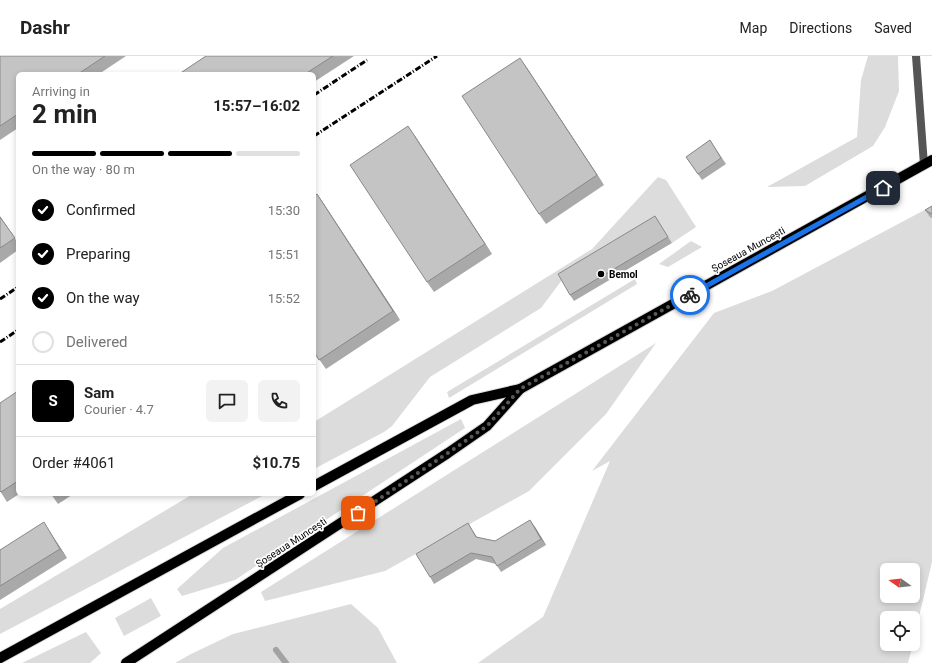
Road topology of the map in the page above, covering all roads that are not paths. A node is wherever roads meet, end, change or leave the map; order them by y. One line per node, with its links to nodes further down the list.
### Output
1 (916, 56): 2 (lane, Șoseaua Muncești)
2 (928, 163): 3 (main road, Șoseaua Muncești)
3 (520, 389): 4 (main road, Șoseaua Muncești); 7 (main road, Șoseaua Muncești)
4 (316, 485)
5 (296, 496): 6 (main road)
6 (0, 658)
7 (126, 663)

